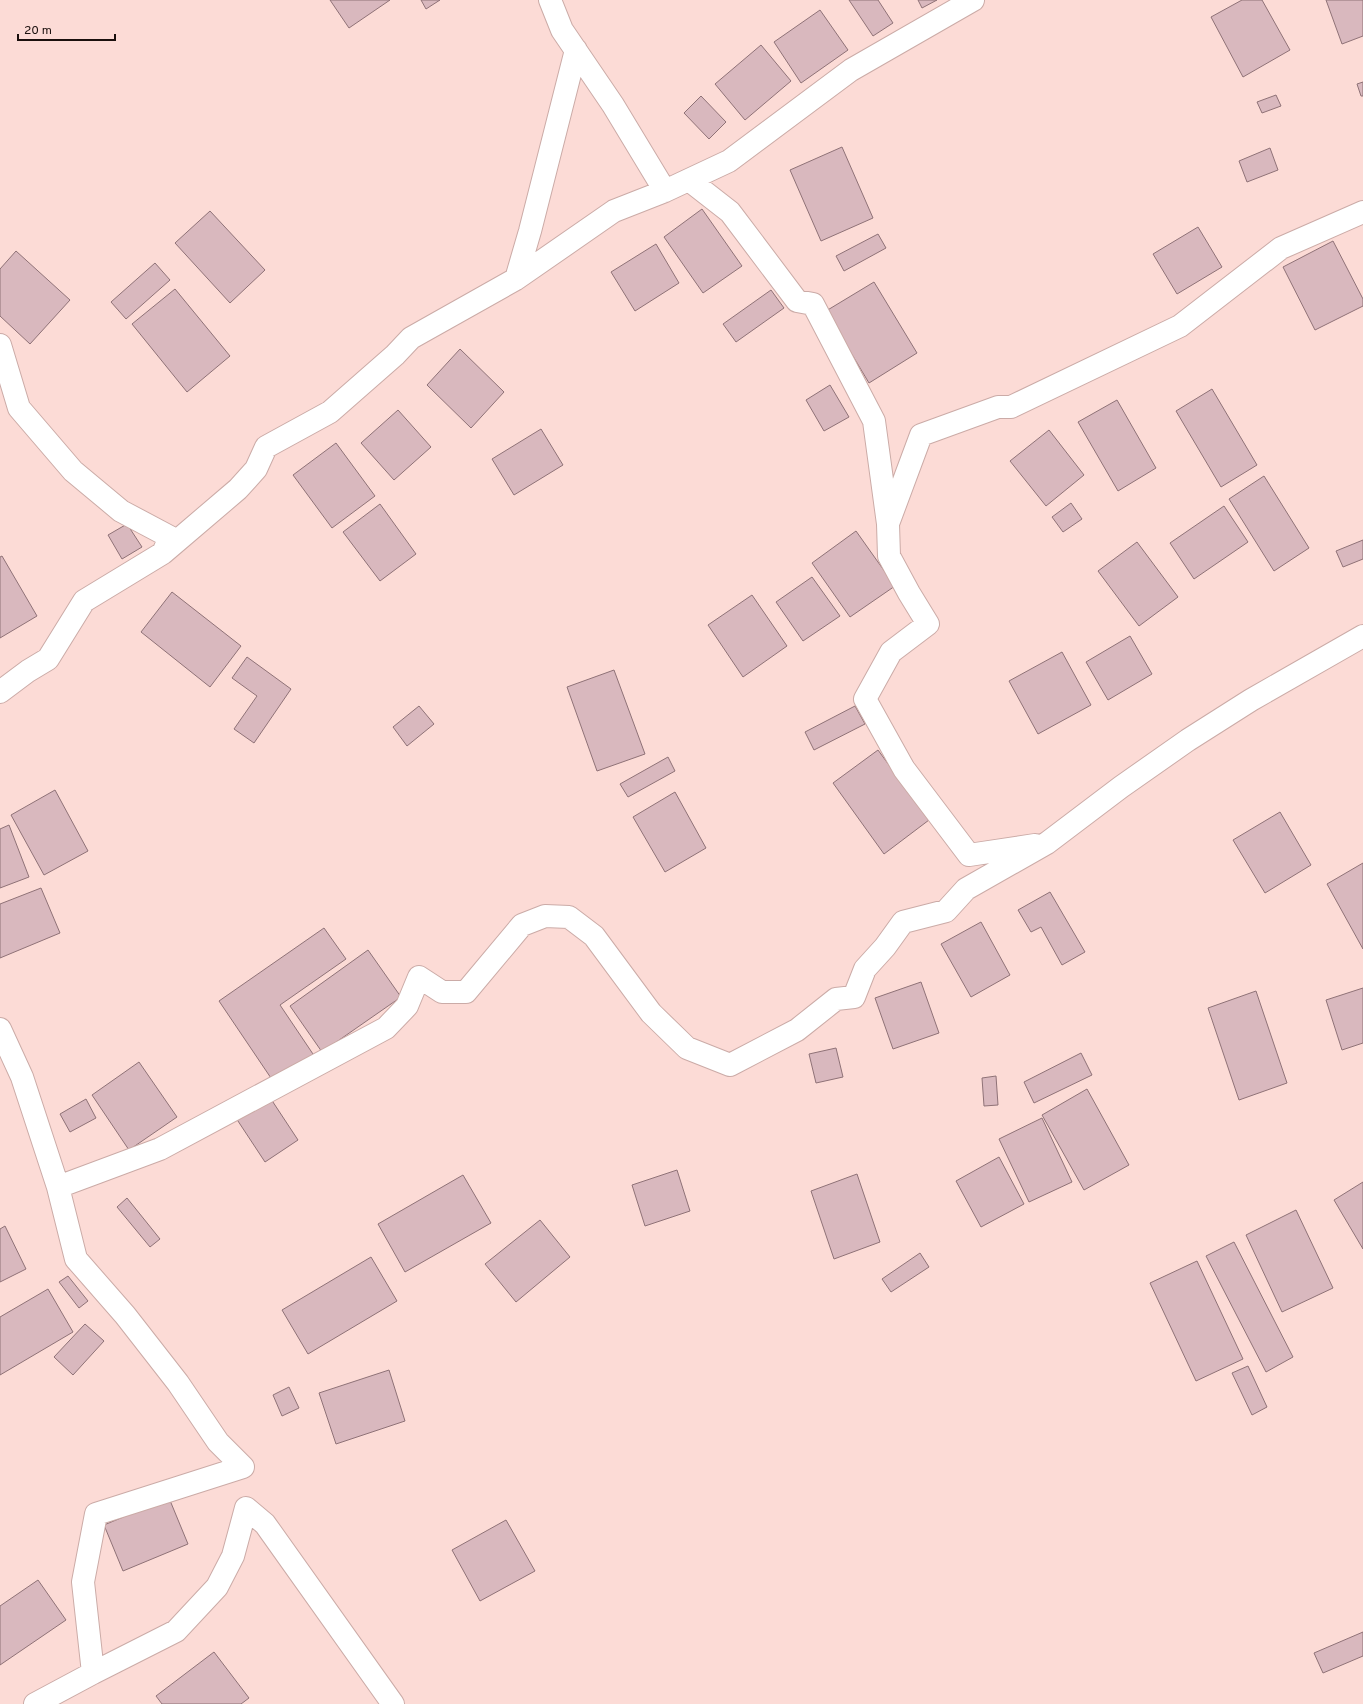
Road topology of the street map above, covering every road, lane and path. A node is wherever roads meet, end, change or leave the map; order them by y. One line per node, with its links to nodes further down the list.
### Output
1 (550, 0): 3 (street)
2 (973, 0): 4 (street)
3 (576, 50): 5 (street); 7 (street)
4 (689, 180): 5 (street); 9 (street)
5 (665, 191): 7 (street)
6 (1363, 212): 9 (street)
7 (516, 279): 10 (street)
8 (0, 345): 10 (street)
9 (888, 524): 13 (street)
10 (163, 553): 12 (street)
11 (1363, 636): 13 (street)
12 (0, 692)
13 (1047, 843): 15 (street)
14 (0, 1030): 15 (street)
15 (58, 1187): 16 (street)
16 (93, 1673): 17 (street); 18 (street)
17 (35, 1704)
18 (393, 1704)

